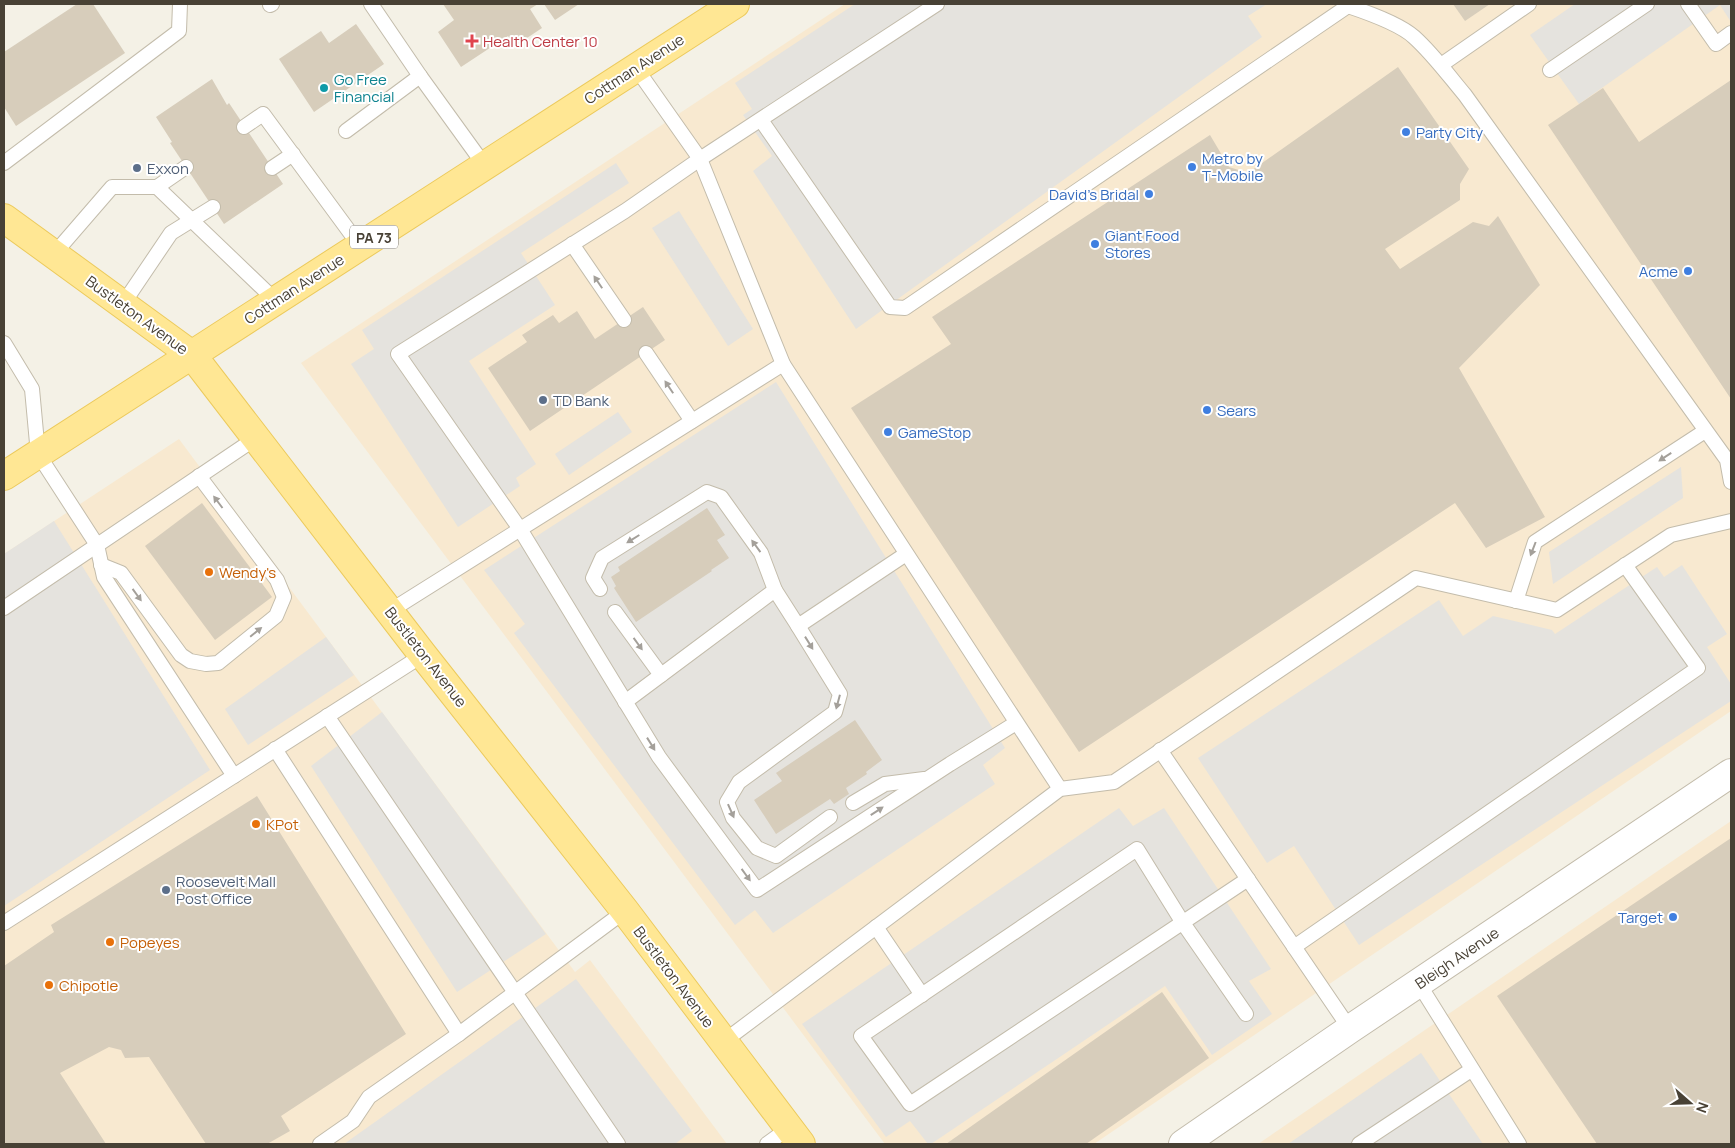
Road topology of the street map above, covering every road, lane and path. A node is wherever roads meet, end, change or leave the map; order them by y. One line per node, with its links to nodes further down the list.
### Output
1 (180, 4): 19 (lane)
2 (371, 4): 13 (lane)
3 (735, 4): 11 (main road, Cottman Avenue / PA 73)
4 (937, 4): 14 (lane)
5 (1529, 4): 10 (lane)
6 (1647, 4): 12 (lane)
7 (1688, 4): 9 (lane)
8 (1348, 5): 10 (lane); 14 (lane)
9 (1731, 33)
10 (1441, 65): 38 (lane)
11 (636, 68): 18 (lane); 20 (main road, Cottman Avenue / PA 73)
12 (1550, 70)
13 (420, 76): 16 (lane); 20 (lane)
14 (761, 120): 18 (lane)
15 (244, 127): 17 (lane)
16 (346, 131)
17 (293, 154): 22 (lane); 28 (lane)
18 (700, 159): 27 (lane); 36 (lane)
19 (4, 163)
20 (485, 166): 28 (main road, Cottman Avenue / PA 73)
21 (186, 167): 23 (lane)
22 (272, 168)
23 (157, 186): 26 (lane); 29 (lane)
24 (213, 207): 26 (lane)
25 (4, 218): 29 (main road, Bustleton Avenue)
26 (192, 220): 30 (lane); 31 (lane)
27 (572, 244): 32 (lane, one-way to 27); 45 (lane)
28 (360, 246): 30 (main road, Cottman Avenue / PA 73)
29 (54, 254): 31 (main road, Bustleton Avenue)
30 (276, 301): 35 (main road, Cottman Avenue / PA 73)
31 (123, 304): 35 (main road, Bustleton Avenue)
32 (624, 320)
33 (4, 343): 40 (lane)
34 (646, 353): 37 (lane, one-way to 34)
35 (192, 355): 39 (main road, Bustleton Avenue); 40 (main road, Cottman Avenue / PA 73)
36 (783, 364): 37 (lane); 47 (lane)
37 (692, 421): 45 (lane)
38 (1706, 430): 43 (lane); 52 (lane, one-way to 52)
39 (256, 438): 42 (lane); 54 (main road, Bustleton Avenue)
40 (38, 454): 41 (main road, Cottman Avenue / PA 73); 46 (lane)
41 (4, 476)
42 (199, 476): 46 (lane); 48 (lane, one-way to 42)
43 (1731, 482)
44 (1731, 521): 49 (lane)
45 (520, 529): 54 (lane); 59 (lane)
46 (97, 545): 48 (lane); 53 (lane)
47 (906, 554): 56 (lane); 61 (lane)
48 (101, 565): 65 (lane)
49 (1625, 565): 52 (lane); 75 (lane)
50 (600, 589): 51 (lane, one-way to 50)
51 (775, 590): 56 (lane); 58 (lane)
52 (1516, 601): 63 (lane)
53 (4, 608)
54 (390, 611): 57 (main road, Bustleton Avenue)
55 (615, 612): 58 (lane, one-way to 58)
56 (798, 626): 69 (lane, one-way to 69)
57 (423, 655): 60 (lane); 71 (main road, Bustleton Avenue)
58 (661, 675): 59 (lane)
59 (625, 702): 66 (lane, one-way to 66)
60 (327, 716): 62 (lane); 77 (lane)
61 (1016, 723): 66 (lane); 67 (lane)
62 (275, 750): 65 (lane); 81 (lane)
63 (1160, 750): 67 (lane); 70 (lane)
64 (1731, 772): 76 (street, Bleigh Avenue)
65 (234, 776): 72 (lane)
66 (928, 778): 68 (lane)
67 (1060, 789): 74 (lane)
68 (853, 802)
69 (830, 817)
70 (1248, 879): 73 (lane); 75 (lane)
71 (625, 911): 77 (lane); 82 (main road, Bustleton Avenue)
72 (4, 923)
73 (1182, 923): 78 (lane); 78 (lane); 79 (lane)
74 (876, 927): 78 (lane); 82 (lane)
75 (1294, 947): 80 (lane)
76 (1419, 984): 80 (street, Bleigh Avenue); 83 (lane)
77 (514, 991): 81 (lane); 86 (lane)
78 (922, 994)
79 (1246, 1014)
80 (1350, 1029): 88 (street, Bleigh Avenue)
81 (459, 1034): 85 (lane)
82 (723, 1042): 84 (main road, Bustleton Avenue)
83 (1471, 1070): 89 (lane); 90 (lane)
84 (795, 1136): 87 (lane)
85 (320, 1144)
86 (618, 1144)
87 (767, 1144)
88 (1183, 1144)
89 (1359, 1144)
90 (1519, 1144)

